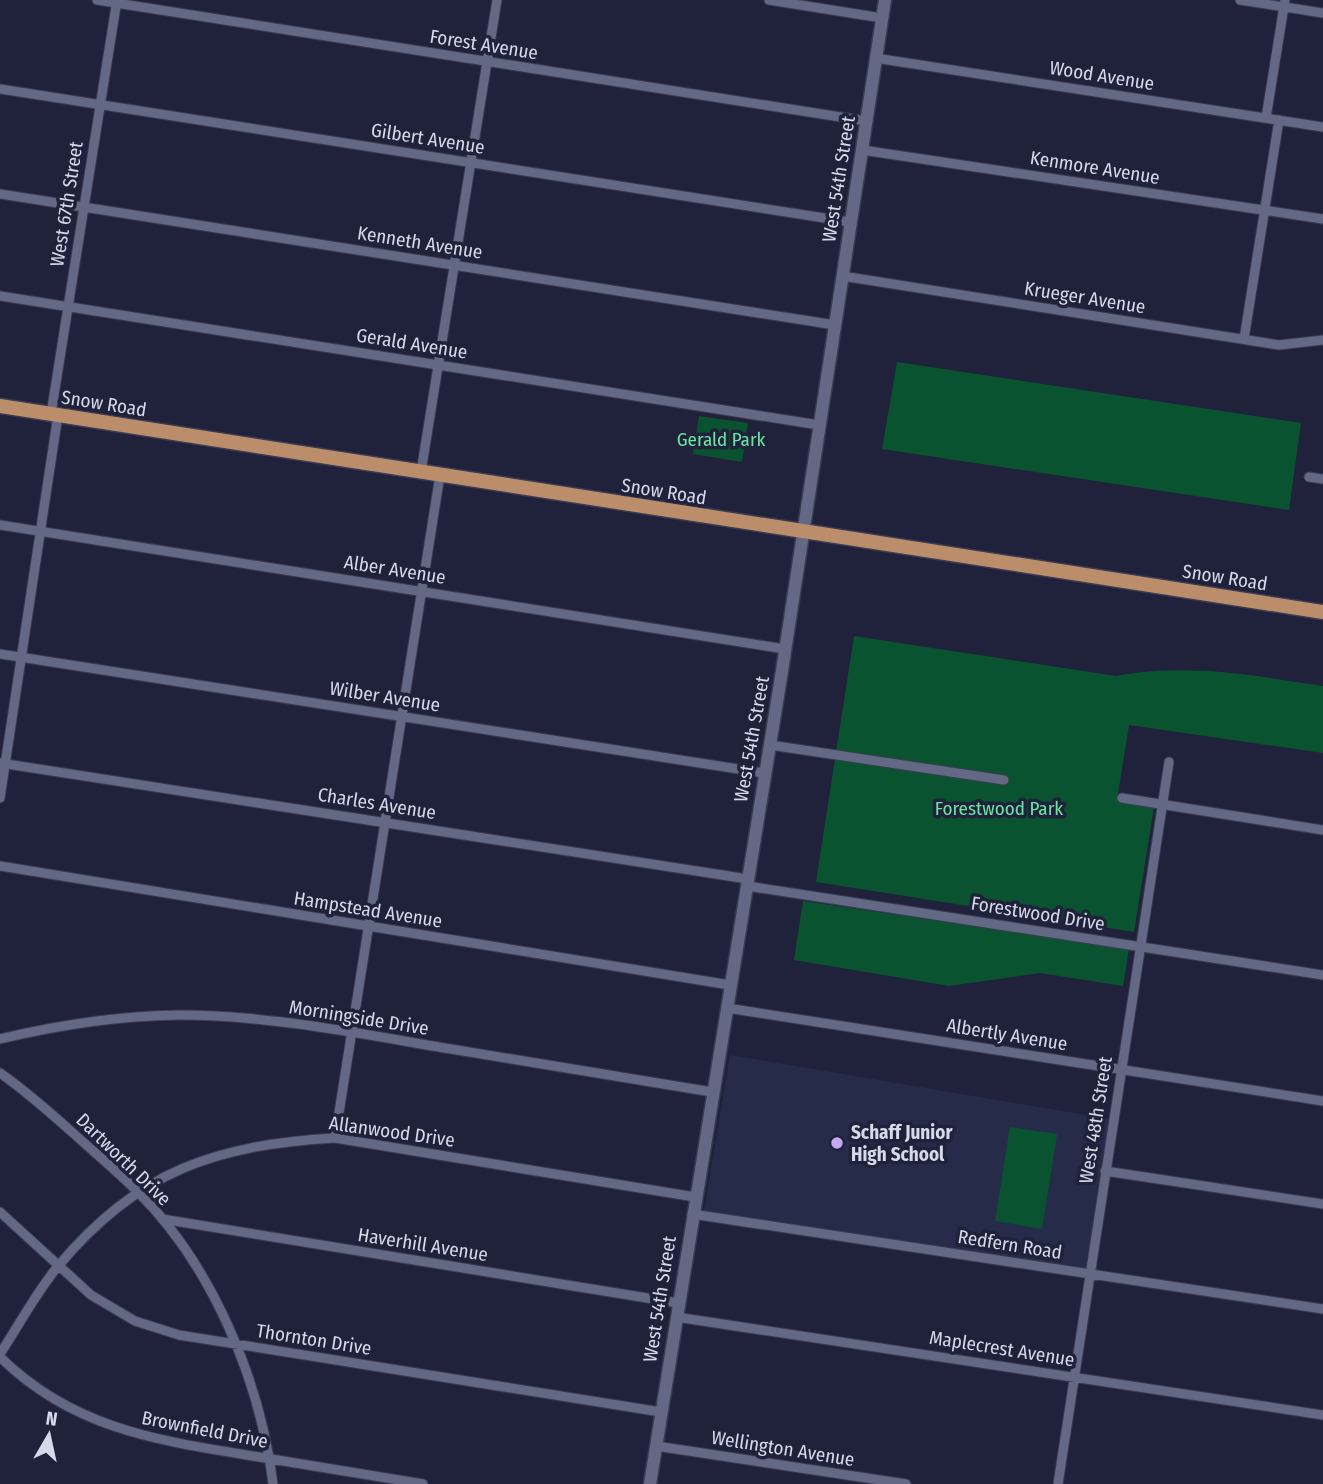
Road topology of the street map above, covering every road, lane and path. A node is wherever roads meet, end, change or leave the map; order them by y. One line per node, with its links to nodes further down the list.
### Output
1 (97, 0): 6 (street, Forest Avenue)
2 (497, 0): 11 (street)
3 (769, 0): 9 (street)
4 (885, 0): 9 (street, West 54th Street)
5 (1240, 0): 7 (street)
6 (117, 1): 11 (street, Forest Avenue); 13 (street, West 67th Street)
7 (1284, 4): 8 (street); 14 (street)
8 (1323, 13)
9 (882, 18): 10 (street, West 54th Street)
10 (875, 58): 14 (street, Wood Avenue); 16 (street, West 54th Street)
11 (487, 62): 16 (street, Forest Avenue); 19 (street)
12 (0, 89): 13 (street, Gilbert Avenue)
13 (99, 105): 19 (street, Gilbert Avenue); 21 (street, West 67th Street)
14 (1266, 118): 15 (street, Wood Avenue)
15 (1279, 120): 17 (street, Wood Avenue); 22 (street)
16 (866, 121): 18 (street, West 54th Street)
17 (1323, 127)
18 (862, 150): 22 (street, Kenmore Avenue); 24 (street, West 54th Street)
19 (471, 163): 24 (street, Gilbert Avenue); 25 (street)
20 (0, 194): 21 (street, Kenneth Avenue)
21 (84, 207): 25 (street, Kenneth Avenue); 28 (street, West 67th Street)
22 (1267, 211): 23 (street, Kenmore Avenue); 30 (street)
23 (1323, 219)
24 (850, 222): 26 (street, West 54th Street)
25 (455, 265): 29 (street, Kenneth Avenue); 32 (street)
26 (842, 276): 29 (street, West 54th Street); 30 (street, Krueger Avenue)
27 (0, 296): 28 (street, Gerald Avenue)
28 (68, 307): 32 (street, Gerald Avenue); 34 (street, West 67th Street)
29 (835, 325): 35 (street, West 54th Street)
30 (1244, 340): 31 (street, Krueger Avenue)
31 (1323, 340)
32 (438, 365): 35 (street, Gerald Avenue); 36 (street)
33 (0, 406): 34 (main road, Snow Road)
34 (55, 415): 36 (main road, Snow Road); 41 (street, West 67th Street)
35 (819, 425): 42 (street, West 54th Street)
36 (422, 472): 37 (main road, Snow Road)
37 (440, 475): 42 (main road, Snow Road); 43 (street)
38 (1309, 477): 39 (street)
39 (1323, 480)
40 (0, 525): 41 (street, Alber Avenue)
41 (40, 531): 43 (street, Alber Avenue); 47 (street, West 67th Street)
42 (802, 531): 44 (main road, Snow Road); 45 (street, West 54th Street)
43 (423, 591): 45 (street, Alber Avenue); 48 (street)
44 (1323, 612)
45 (785, 649): 49 (street, West 54th Street)
46 (0, 654): 47 (street, Wilber Avenue)
47 (22, 658): 48 (street, Wilber Avenue); 51 (street, West 67th Street)
48 (403, 716): 52 (street, Wilber Avenue); 57 (street)
49 (769, 745): 52 (street, West 54th Street); 53 (street)
50 (1169, 762): 56 (street, West 48th Street)
51 (3, 763): 54 (street, West 67th Street); 57 (street, Charles Avenue)
52 (764, 773): 60 (street, West 54th Street)
53 (1004, 780)
54 (0, 798)
55 (1122, 798): 56 (street)
56 (1163, 806): 58 (street); 62 (street, West 48th Street)
57 (386, 822): 60 (street, Charles Avenue); 61 (street)
58 (1323, 830)
59 (0, 866): 61 (street, Hampstead Avenue)
60 (748, 882): 62 (street, Forestwood Drive); 64 (street, West 54th Street)
61 (368, 926): 64 (street, Hampstead Avenue); 66 (street)
62 (1140, 946): 63 (street, Forestwood Drive); 68 (street, West 48th Street)
63 (1323, 975)
64 (730, 985): 65 (street, West 54th Street)
65 (727, 1007): 68 (street, Albertly Avenue); 70 (street, West 54th Street)
66 (352, 1032): 67 (street, Morningside Drive); 70 (street, Morningside Drive); 72 (street)
67 (0, 1039)
68 (1121, 1070): 71 (street, Albertly Avenue); 73 (street, West 48th Street)
69 (0, 1073): 74 (street, Dartworth Drive)
70 (712, 1092): 75 (street, West 54th Street)
71 (1323, 1101)
72 (335, 1138): 74 (street, Allanwood Drive); 75 (street, Allanwood Drive)
73 (1105, 1171): 76 (street); 81 (street, West 48th Street)
74 (138, 1191): 79 (street, Dartworth Drive); 80 (street, Allanwood Drive)
75 (695, 1197): 78 (street, West 54th Street)
76 (1323, 1204)
77 (0, 1212): 80 (street, Thornton Drive)
78 (692, 1214): 81 (street, Redfern Road); 83 (street, West 54th Street)
79 (162, 1219): 83 (street, Haverhill Avenue); 84 (street, Dartworth Drive)
80 (58, 1267): 84 (street, Thornton Drive); 85 (street, Allanwood Drive)
81 (1091, 1274): 82 (street, Redfern Road); 86 (street, West 48th Street)
82 (1323, 1309)
83 (677, 1310): 86 (street, Maplecrest Avenue); 87 (street, West 54th Street)
84 (237, 1345): 87 (street, Thornton Drive); 90 (street, Dartworth Drive)
85 (0, 1355): 90 (street, Brownfield Drive)
86 (1075, 1377): 88 (street, Maplecrest Avenue); 95 (street, West 48th Street)
87 (661, 1412): 89 (street, West 54th Street)
88 (1323, 1415)
89 (656, 1446): 93 (street, West 54th Street); 94 (street, Wellington Avenue)
90 (270, 1459): 91 (street, Dartworth Drive); 92 (street, Brownfield Drive)
91 (273, 1484)
92 (423, 1484)
93 (650, 1484)
94 (906, 1484)
95 (1058, 1484)

